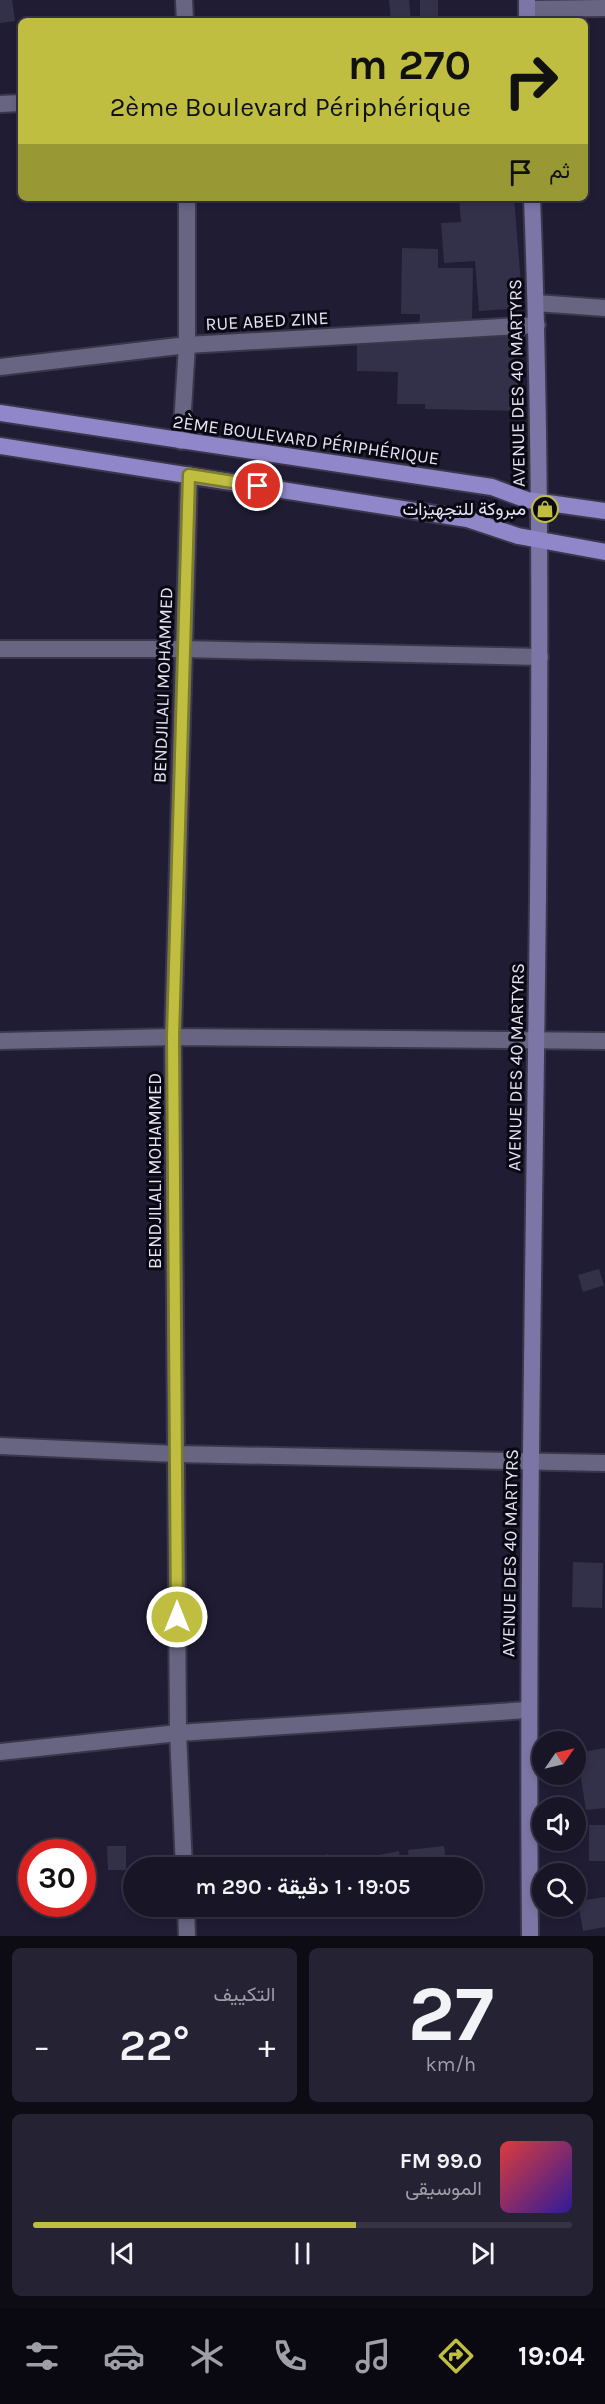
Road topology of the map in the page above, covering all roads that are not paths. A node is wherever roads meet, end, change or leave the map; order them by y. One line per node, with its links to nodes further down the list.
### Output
1 (184, 0): 4 (street)
2 (605, 8): 3 (street)
3 (527, 10)
4 (185, 18)
5 (18, 103): 6 (street)
6 (0, 104)
7 (187, 201): 12 (street)
8 (532, 201): 9 (main road, AVENUE DES 40 MARTYRS)
9 (536, 303): 10 (street); 11 (main road, AVENUE DES 40 MARTYRS)
10 (605, 308)
11 (537, 326): 12 (street, RUE ABED ZINE); 18 (main road, AVENUE DES 40 MARTYRS)
12 (187, 345): 13 (street, RUE ABED ZINE); 15 (street)
13 (0, 367)
14 (0, 412): 15 (main road, 2ÈME BOULEVARD PÉRIPHÉRIQUE)
15 (181, 441): 18 (main road, 2ÈME BOULEVARD PÉRIPHÉRIQUE)
16 (0, 446): 17 (main road)
17 (189, 475): 20 (main road); 23 (street, BENDJILALI MOHAMMED)
18 (538, 501): 19 (main road, 2ÈME BOULEVARD PÉRIPHÉRIQUE); 20 (main road, AVENUE DES 40 MARTYRS)
19 (605, 511)
20 (539, 540): 21 (main road); 24 (main road, AVENUE DES 40 MARTYRS)
21 (605, 552)
22 (0, 649): 23 (street)
23 (183, 650): 24 (street); 25 (street, BENDJILALI MOHAMMED)
24 (540, 657): 27 (main road, AVENUE DES 40 MARTYRS)
25 (173, 1037): 26 (street); 27 (street); 30 (street, BENDJILALI MOHAMMED)
26 (0, 1041)
27 (536, 1041): 28 (street); 31 (main road, AVENUE DES 40 MARTYRS)
28 (605, 1041)
29 (0, 1446): 30 (street)
30 (177, 1454): 31 (street); 34 (street, BENDJILALI MOHAMMED)
31 (531, 1461): 32 (street); 33 (main road, AVENUE DES 40 MARTYRS)
32 (605, 1463)
33 (528, 1710): 34 (street); 39 (main road, AVENUE DES 40 MARTYRS)
34 (178, 1733): 35 (street); 36 (street, BENDJILALI MOHAMMED)
35 (0, 1752)
36 (184, 1857)
37 (186, 1917): 38 (street)
38 (187, 1936)
39 (530, 1936)

